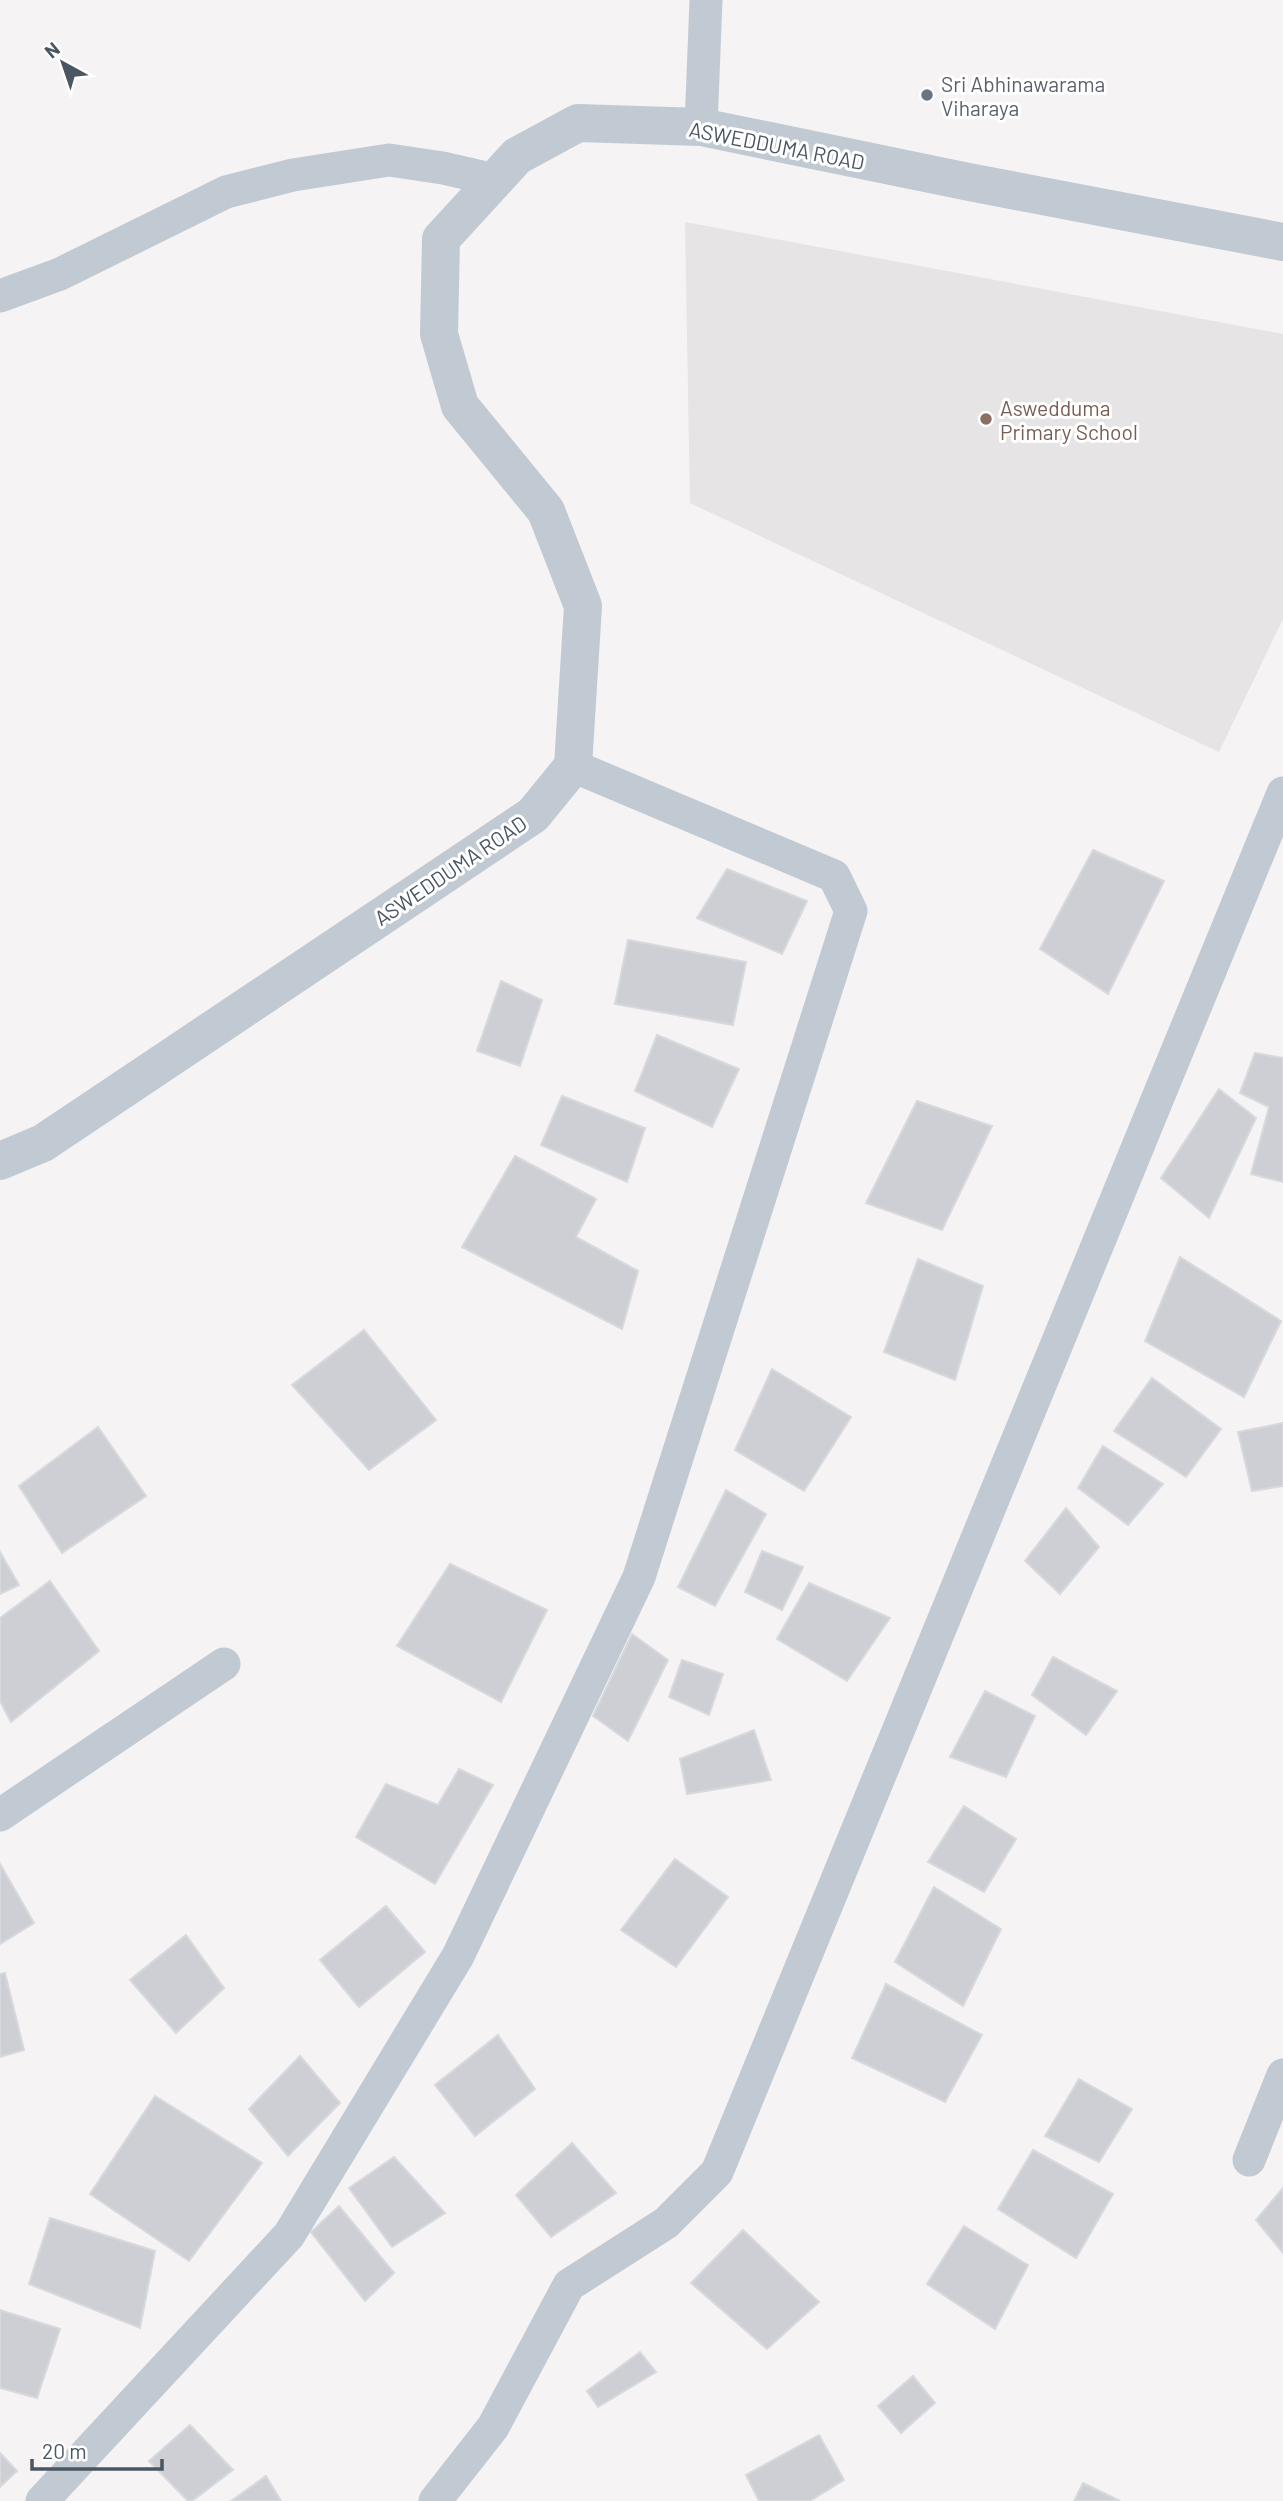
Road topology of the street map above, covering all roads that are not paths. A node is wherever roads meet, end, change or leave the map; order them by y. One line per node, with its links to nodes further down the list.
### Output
1 (706, 0): 2 (street)
2 (701, 127): 3 (street, ASWEDDUMA ROAD); 4 (street, ASWEDDUMA ROAD)
3 (495, 180): 5 (street); 6 (street, ASWEDDUMA ROAD)
4 (1283, 242)
5 (0, 296)
6 (573, 766): 8 (street, ASWEDDUMA ROAD); 13 (street)
7 (1283, 793): 14 (street)
8 (0, 1161)
9 (224, 1664): 10 (street)
10 (0, 1815)
11 (1283, 2075): 12 (street)
12 (1249, 2160)
13 (42, 2501)
14 (435, 2501)

